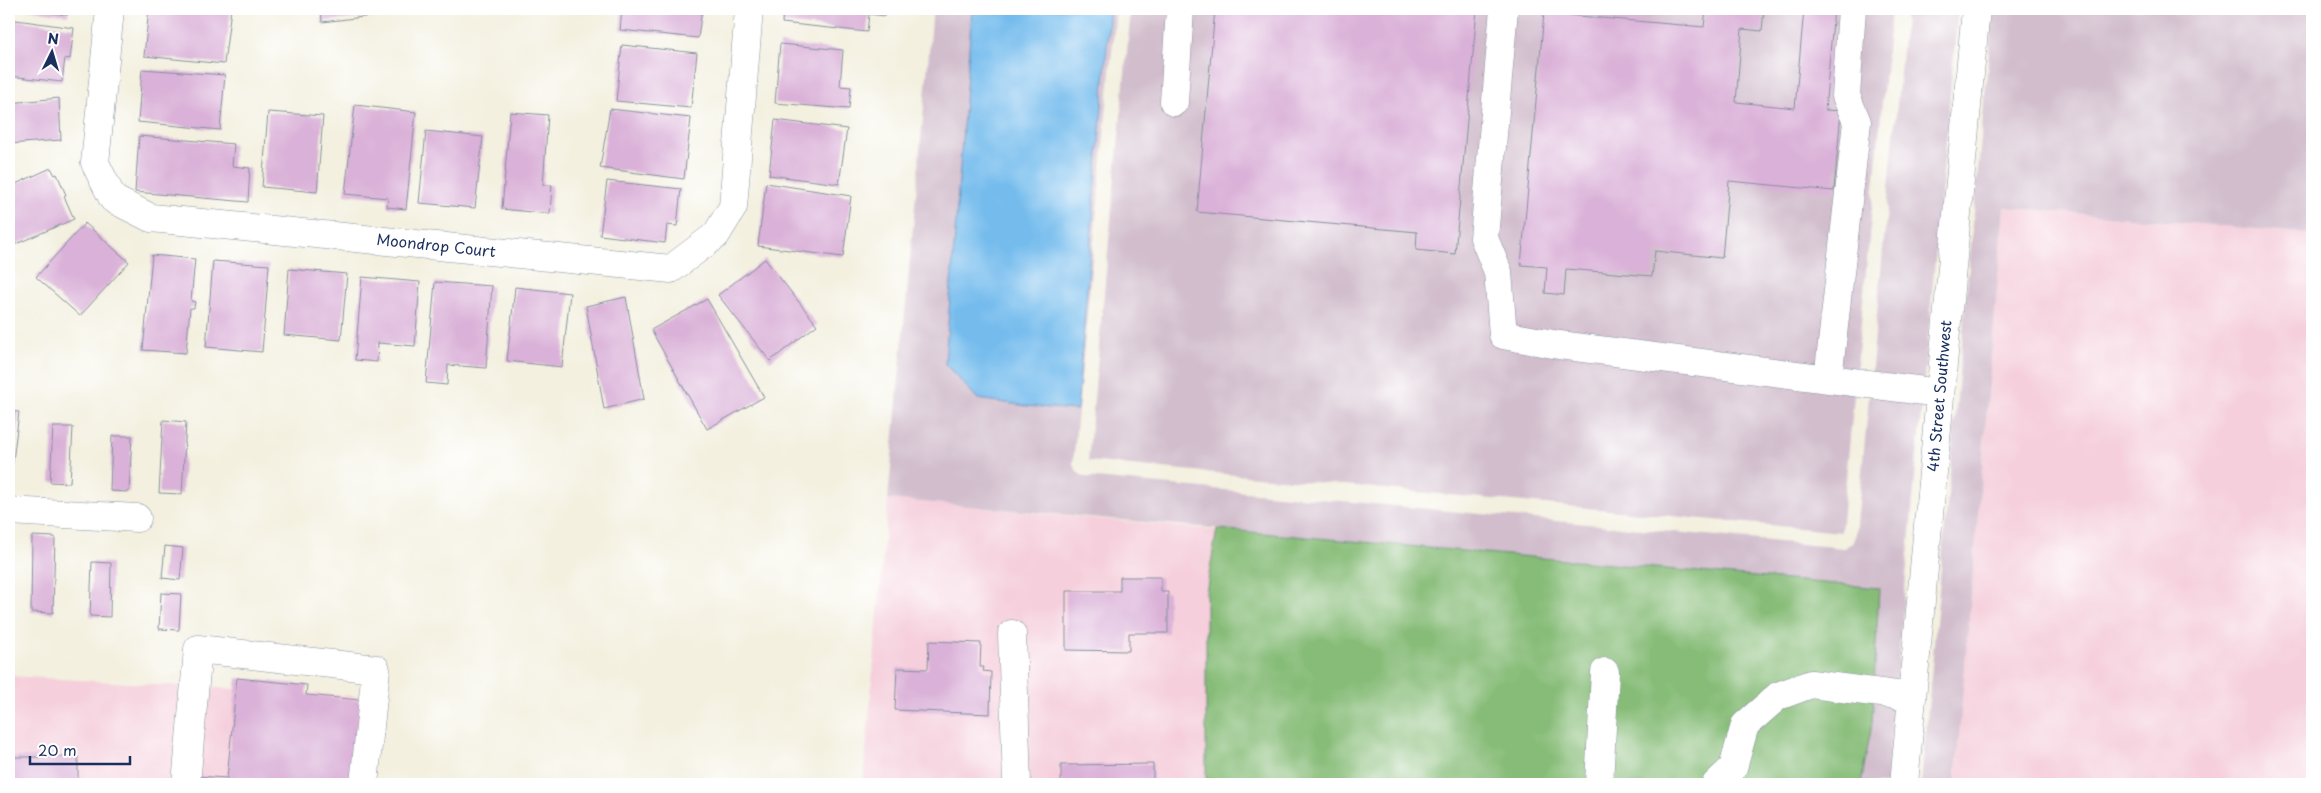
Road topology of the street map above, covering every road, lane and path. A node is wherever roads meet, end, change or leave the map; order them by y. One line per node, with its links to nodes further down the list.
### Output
1 (110, 9): 2 (street, Moondrop Court)
2 (749, 9)
3 (1180, 9): 7 (street)
4 (1504, 9): 8 (street)
5 (1852, 9): 8 (street)
6 (1976, 9): 9 (street, 4th Street Southwest)
7 (1174, 102)
8 (1828, 379): 9 (street)
9 (1940, 392): 14 (street, 4th Street Southwest)
10 (9, 510): 11 (street)
11 (137, 518)
12 (1012, 634): 17 (street)
13 (1605, 672): 18 (street)
14 (1912, 697): 19 (street); 20 (street, 4th Street Southwest)
15 (186, 784): 16 (street)
16 (364, 784)
17 (1017, 784)
18 (1599, 784)
19 (1716, 784)
20 (1904, 784)

